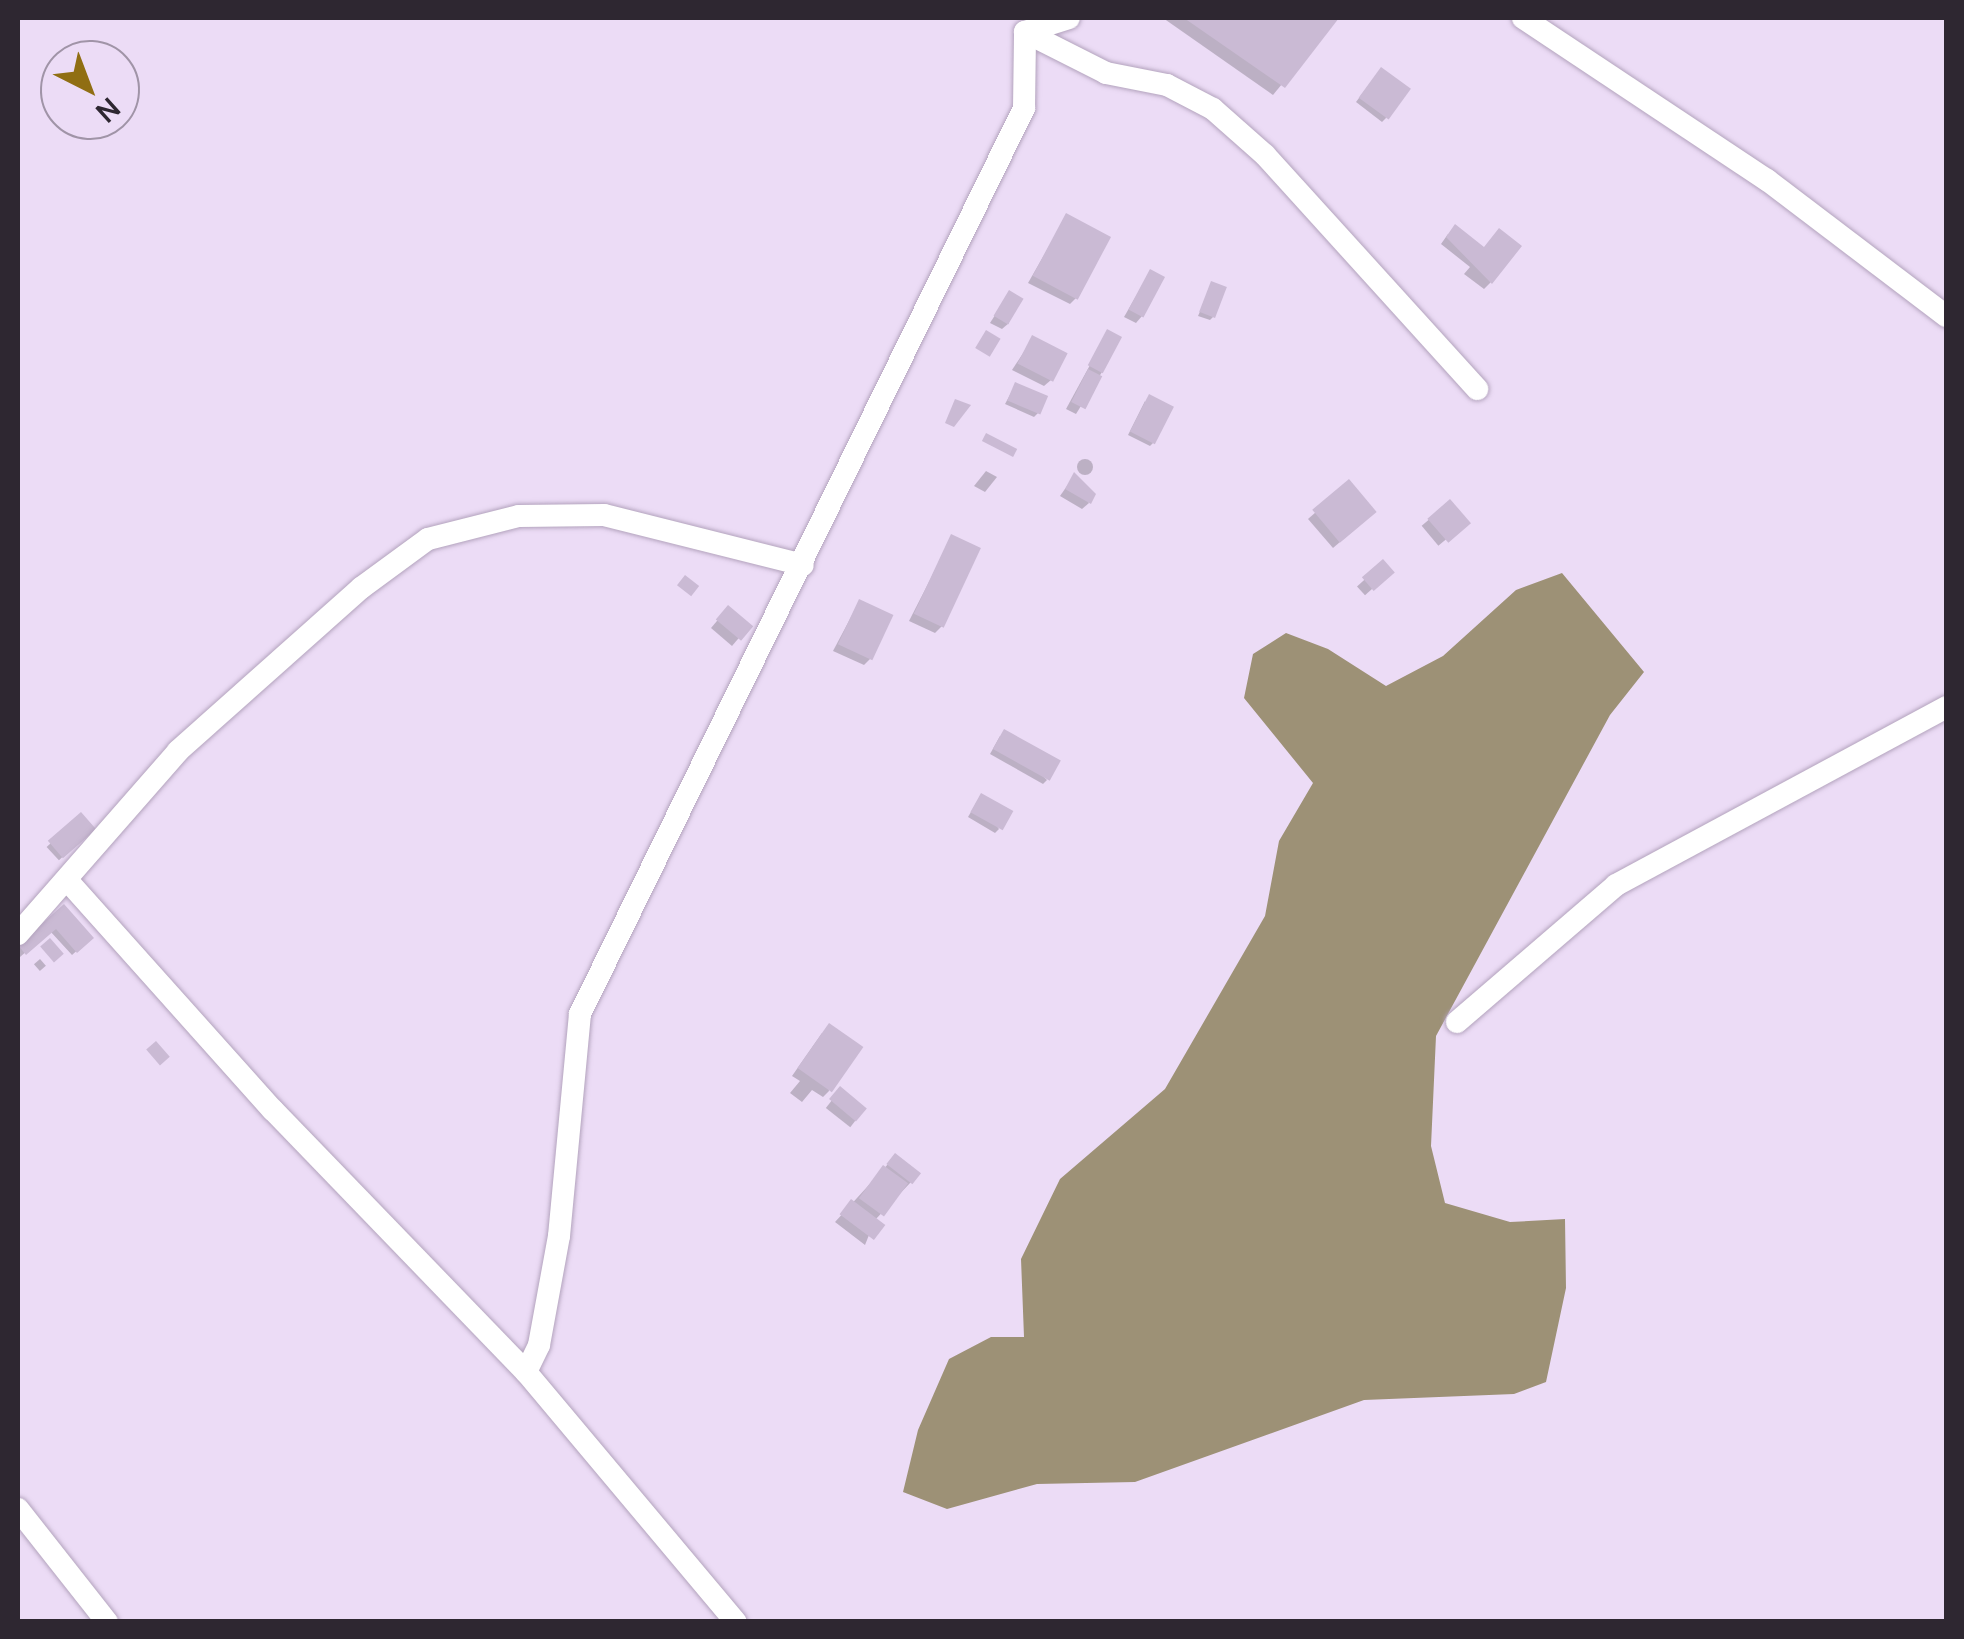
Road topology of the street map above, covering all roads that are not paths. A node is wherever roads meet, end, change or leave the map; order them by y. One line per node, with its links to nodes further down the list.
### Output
1 (1069, 18): 3 (street)
2 (1523, 18): 4 (street)
3 (1024, 32): 5 (street); 6 (street)
4 (1946, 316)
5 (1477, 389)
6 (803, 565): 8 (street); 11 (street)
7 (1946, 707): 10 (street)
8 (67, 880): 9 (street); 11 (street)
9 (18, 934)
10 (1457, 1022)
11 (526, 1372): 14 (street)
12 (18, 1509): 13 (street)
13 (107, 1622)
14 (736, 1622)

